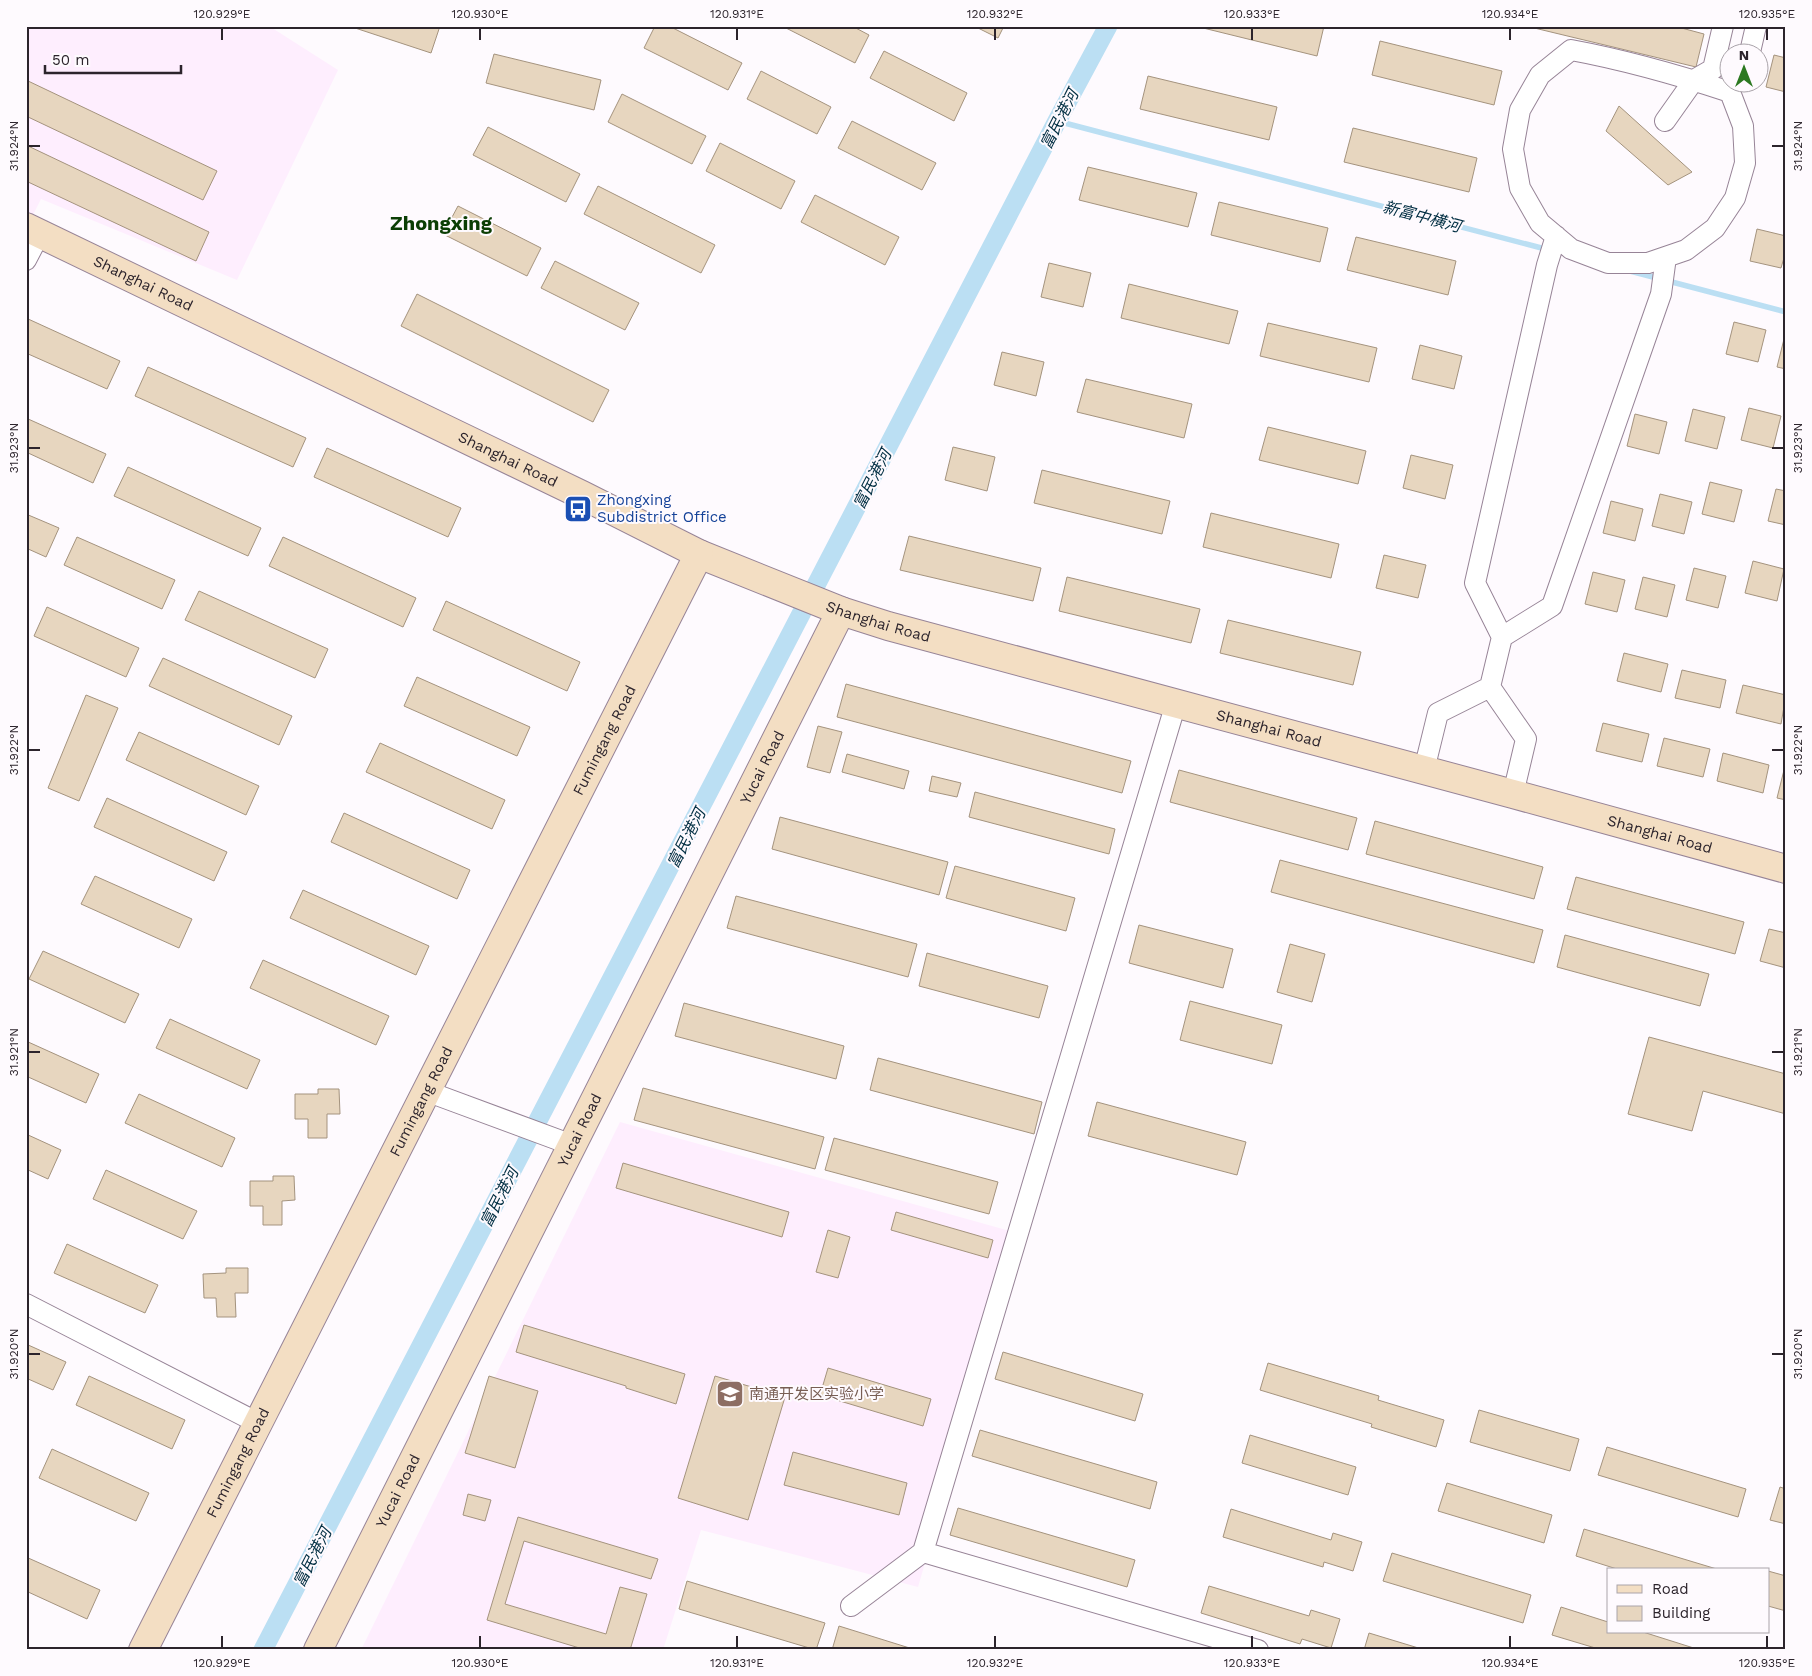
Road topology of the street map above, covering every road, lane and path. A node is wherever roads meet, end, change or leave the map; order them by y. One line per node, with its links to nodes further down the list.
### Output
1 (1723, 26): 4 (street)
2 (1756, 26): 3 (street)
3 (1752, 42)
4 (1694, 80): 5 (street); 7 (street); 9 (street)
5 (1720, 85)
6 (1734, 92): 10 (street)
7 (1664, 121)
8 (33, 230): 11 (street); 12 (street, Shanghai Road)
9 (1556, 236): 10 (street); 14 (street)
10 (1666, 257): 14 (street)
11 (26, 260)
12 (699, 554): 13 (street, Shanghai Road); 20 (street, Fumingang Road)
13 (840, 610): 16 (street, Shanghai Road); 21 (street, Yucai Road)
14 (1502, 637): 15 (street)
15 (1490, 687): 17 (street); 18 (street)
16 (1176, 703): 17 (street, Shanghai Road); 24 (street)
17 (1424, 770): 18 (street, Shanghai Road)
18 (1513, 794): 19 (street, Shanghai Road)
19 (1786, 869)
20 (426, 1091): 21 (street); 23 (street, Fumingang Road)
21 (571, 1145): 28 (street, Yucai Road)
22 (26, 1304): 23 (street)
23 (258, 1423): 27 (street, Fumingang Road)
24 (924, 1552): 25 (street); 26 (street)
25 (851, 1606)
26 (1209, 1643): 29 (street)
27 (143, 1650)
28 (318, 1650)
29 (1258, 1650)

